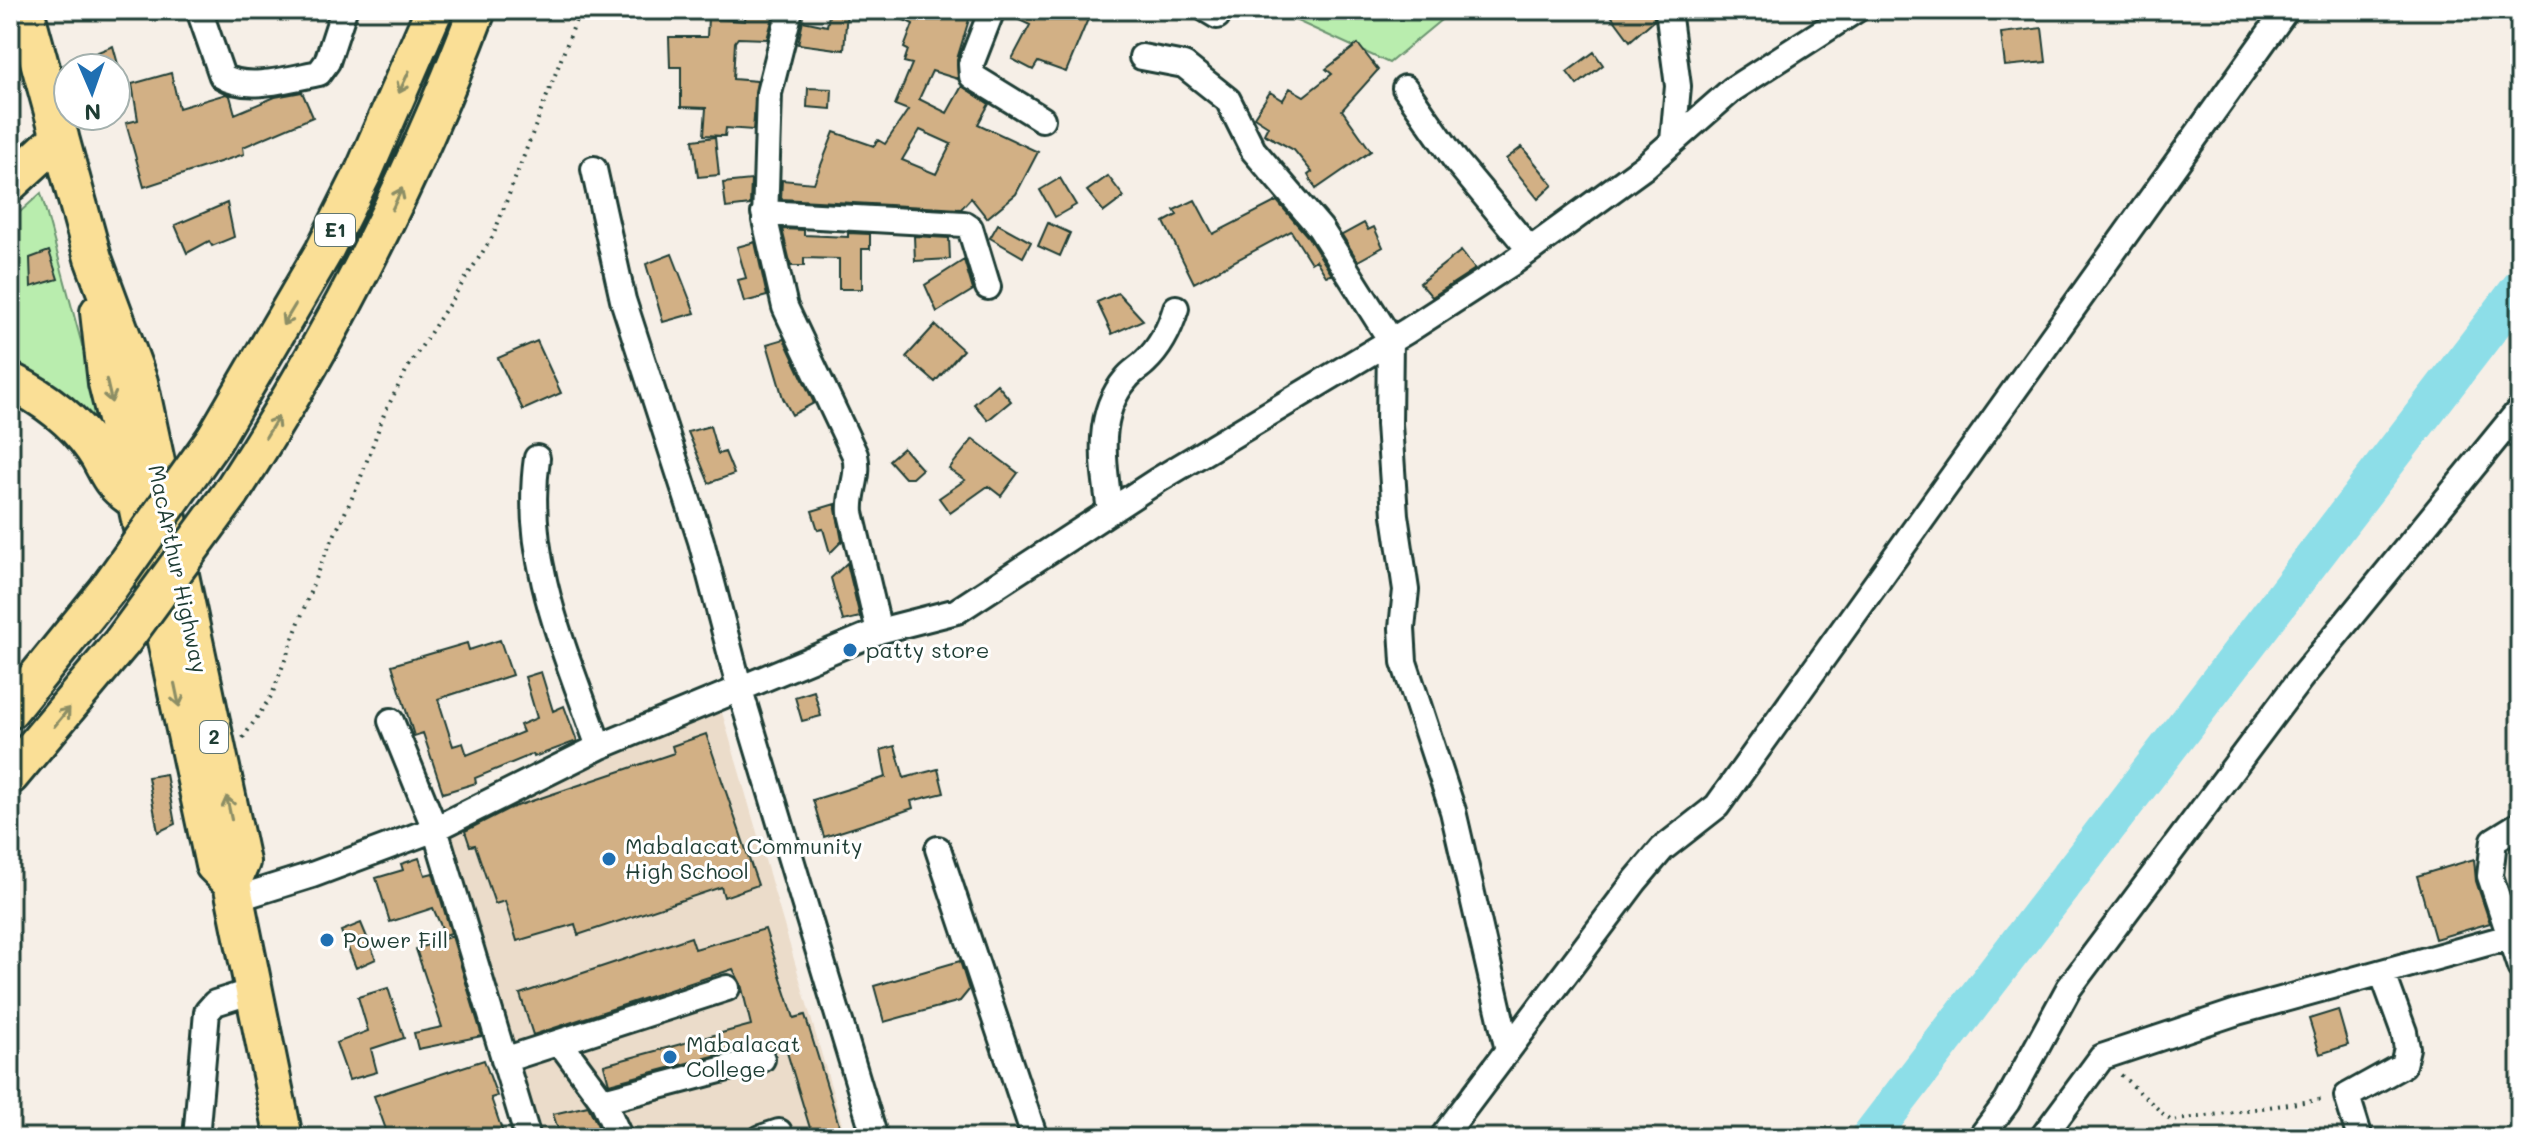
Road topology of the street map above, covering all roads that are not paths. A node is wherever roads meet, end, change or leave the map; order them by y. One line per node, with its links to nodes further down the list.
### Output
1 (25, 10): 13 (highway, MacArthur Highway / 2)
2 (199, 10): 3 (street)
3 (344, 10)
4 (434, 10): 35 (highway, E1, one-way to 35, bridge)
5 (477, 10): 38 (highway, E1, one-way to 5, bridge)
6 (790, 10): 22 (street)
7 (992, 10): 14 (street)
8 (1668, 10): 18 (street)
9 (1856, 10): 18 (street)
10 (2286, 10): 49 (street)
11 (1142, 57): 27 (street)
12 (1405, 88): 23 (street)
13 (52, 110)
14 (1042, 119)
15 (52, 127): 19 (highway)
16 (52, 130): 21 (highway)
17 (58, 132): 24 (highway, MacArthur Highway / 2)
18 (1673, 141): 23 (street)
19 (10, 152)
20 (594, 169): 34 (street)
21 (10, 183)
22 (764, 213): 25 (street); 33 (street)
23 (1530, 250): 27 (street)
24 (93, 258): 31 (highway, MacArthur Highway / 2, one-way to 31); 42 (highway, MacArthur Highway / 2, one-way to 24)
25 (988, 287)
26 (1176, 308): 32 (street)
27 (1390, 339): 32 (street); 49 (street)
28 (10, 381): 31 (highway)
29 (2520, 409): 60 (street)
30 (537, 458): 37 (street)
31 (136, 501): 42 (highway, MacArthur Highway / 2, one-way to 42)
32 (1110, 511): 33 (street)
33 (879, 631): 34 (street)
34 (740, 690): 37 (street); 57 (street)
35 (10, 710)
36 (391, 721): 40 (street)
37 (599, 747): 40 (street)
38 (10, 776)
39 (2520, 824): 43 (street)
40 (435, 829): 42 (street); 51 (street)
41 (938, 849): 58 (street)
42 (234, 891): 47 (highway, MacArthur Highway / 2)
43 (2509, 937): 44 (street); 45 (street)
44 (2520, 967)
45 (2382, 972): 61 (street); 62 (street)
46 (727, 988): 48 (street)
47 (253, 991): 53 (street); 54 (highway, MacArthur Highway / 2)
48 (561, 1044): 51 (street); 52 (street)
49 (1508, 1050): 59 (street)
50 (762, 1059): 52 (street)
51 (504, 1060): 55 (street)
52 (603, 1101): 56 (street)
53 (196, 1138)
54 (284, 1138)
55 (528, 1138)
56 (620, 1138)
57 (875, 1138)
58 (1035, 1138)
59 (1442, 1138)
60 (1980, 1138)
61 (2042, 1138)
62 (2360, 1138)

